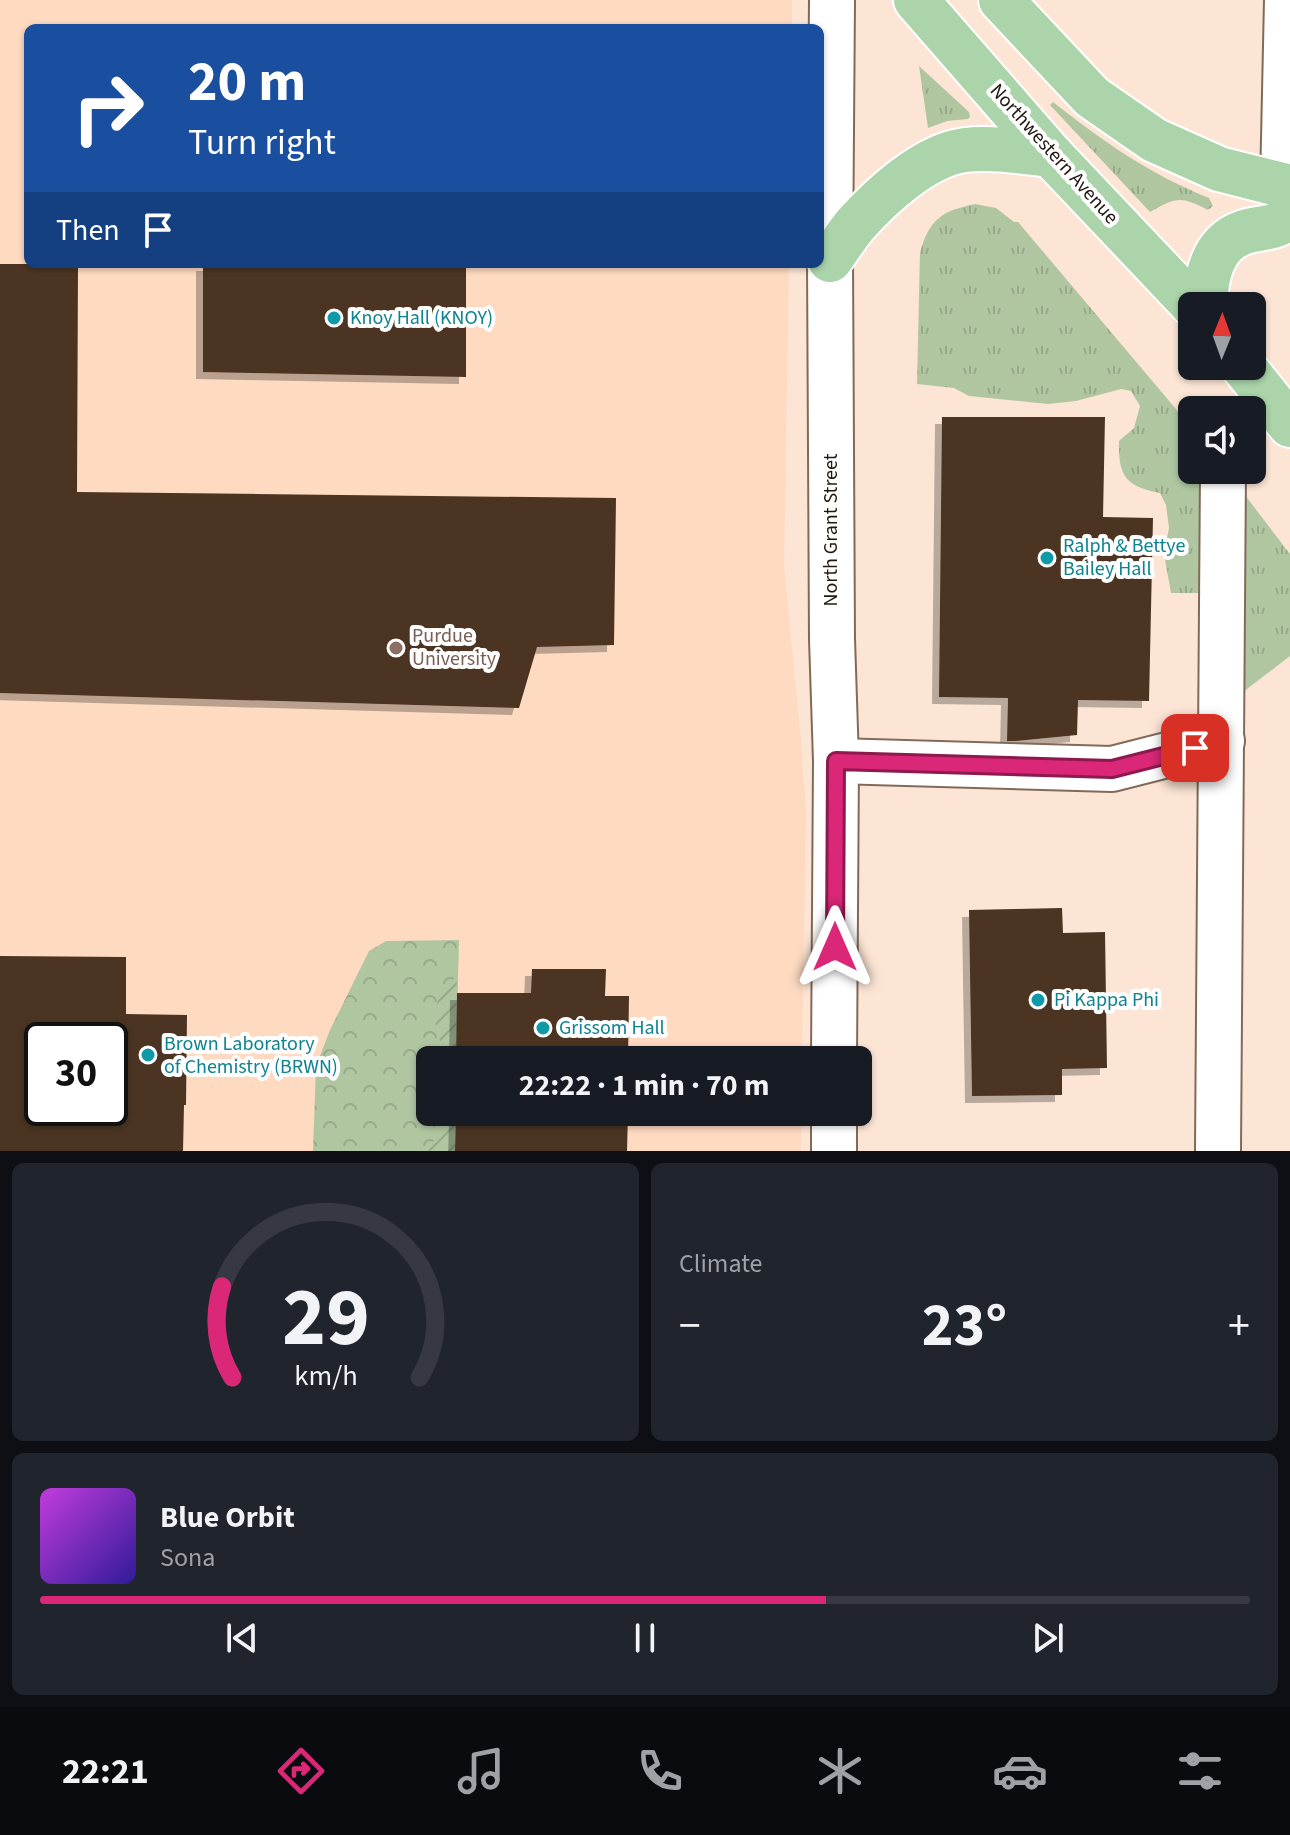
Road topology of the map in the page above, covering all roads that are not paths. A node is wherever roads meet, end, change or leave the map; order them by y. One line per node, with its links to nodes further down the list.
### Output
1 (832, 0): 7 (street, North Grant Street)
2 (916, 0): 5 (main road, Northwestern Avenue)
3 (1001, 0): 6 (main road)
4 (1287, 0): 6 (street)
5 (1051, 155): 7 (main road); 8 (main road, Northwestern Avenue)
6 (1288, 197): 9 (main road)
7 (830, 260): 14 (street, North Grant Street)
8 (1181, 292)
9 (1205, 292)
10 (1252, 389): 11 (main road)
11 (1290, 425)
12 (1223, 484): 13 (street)
13 (1222, 741): 14 (street); 18 (street)
14 (836, 761): 15 (street, North Grant Street)
15 (834, 1046)
16 (834, 1126): 17 (street)
17 (834, 1151)
18 (1218, 1151)

